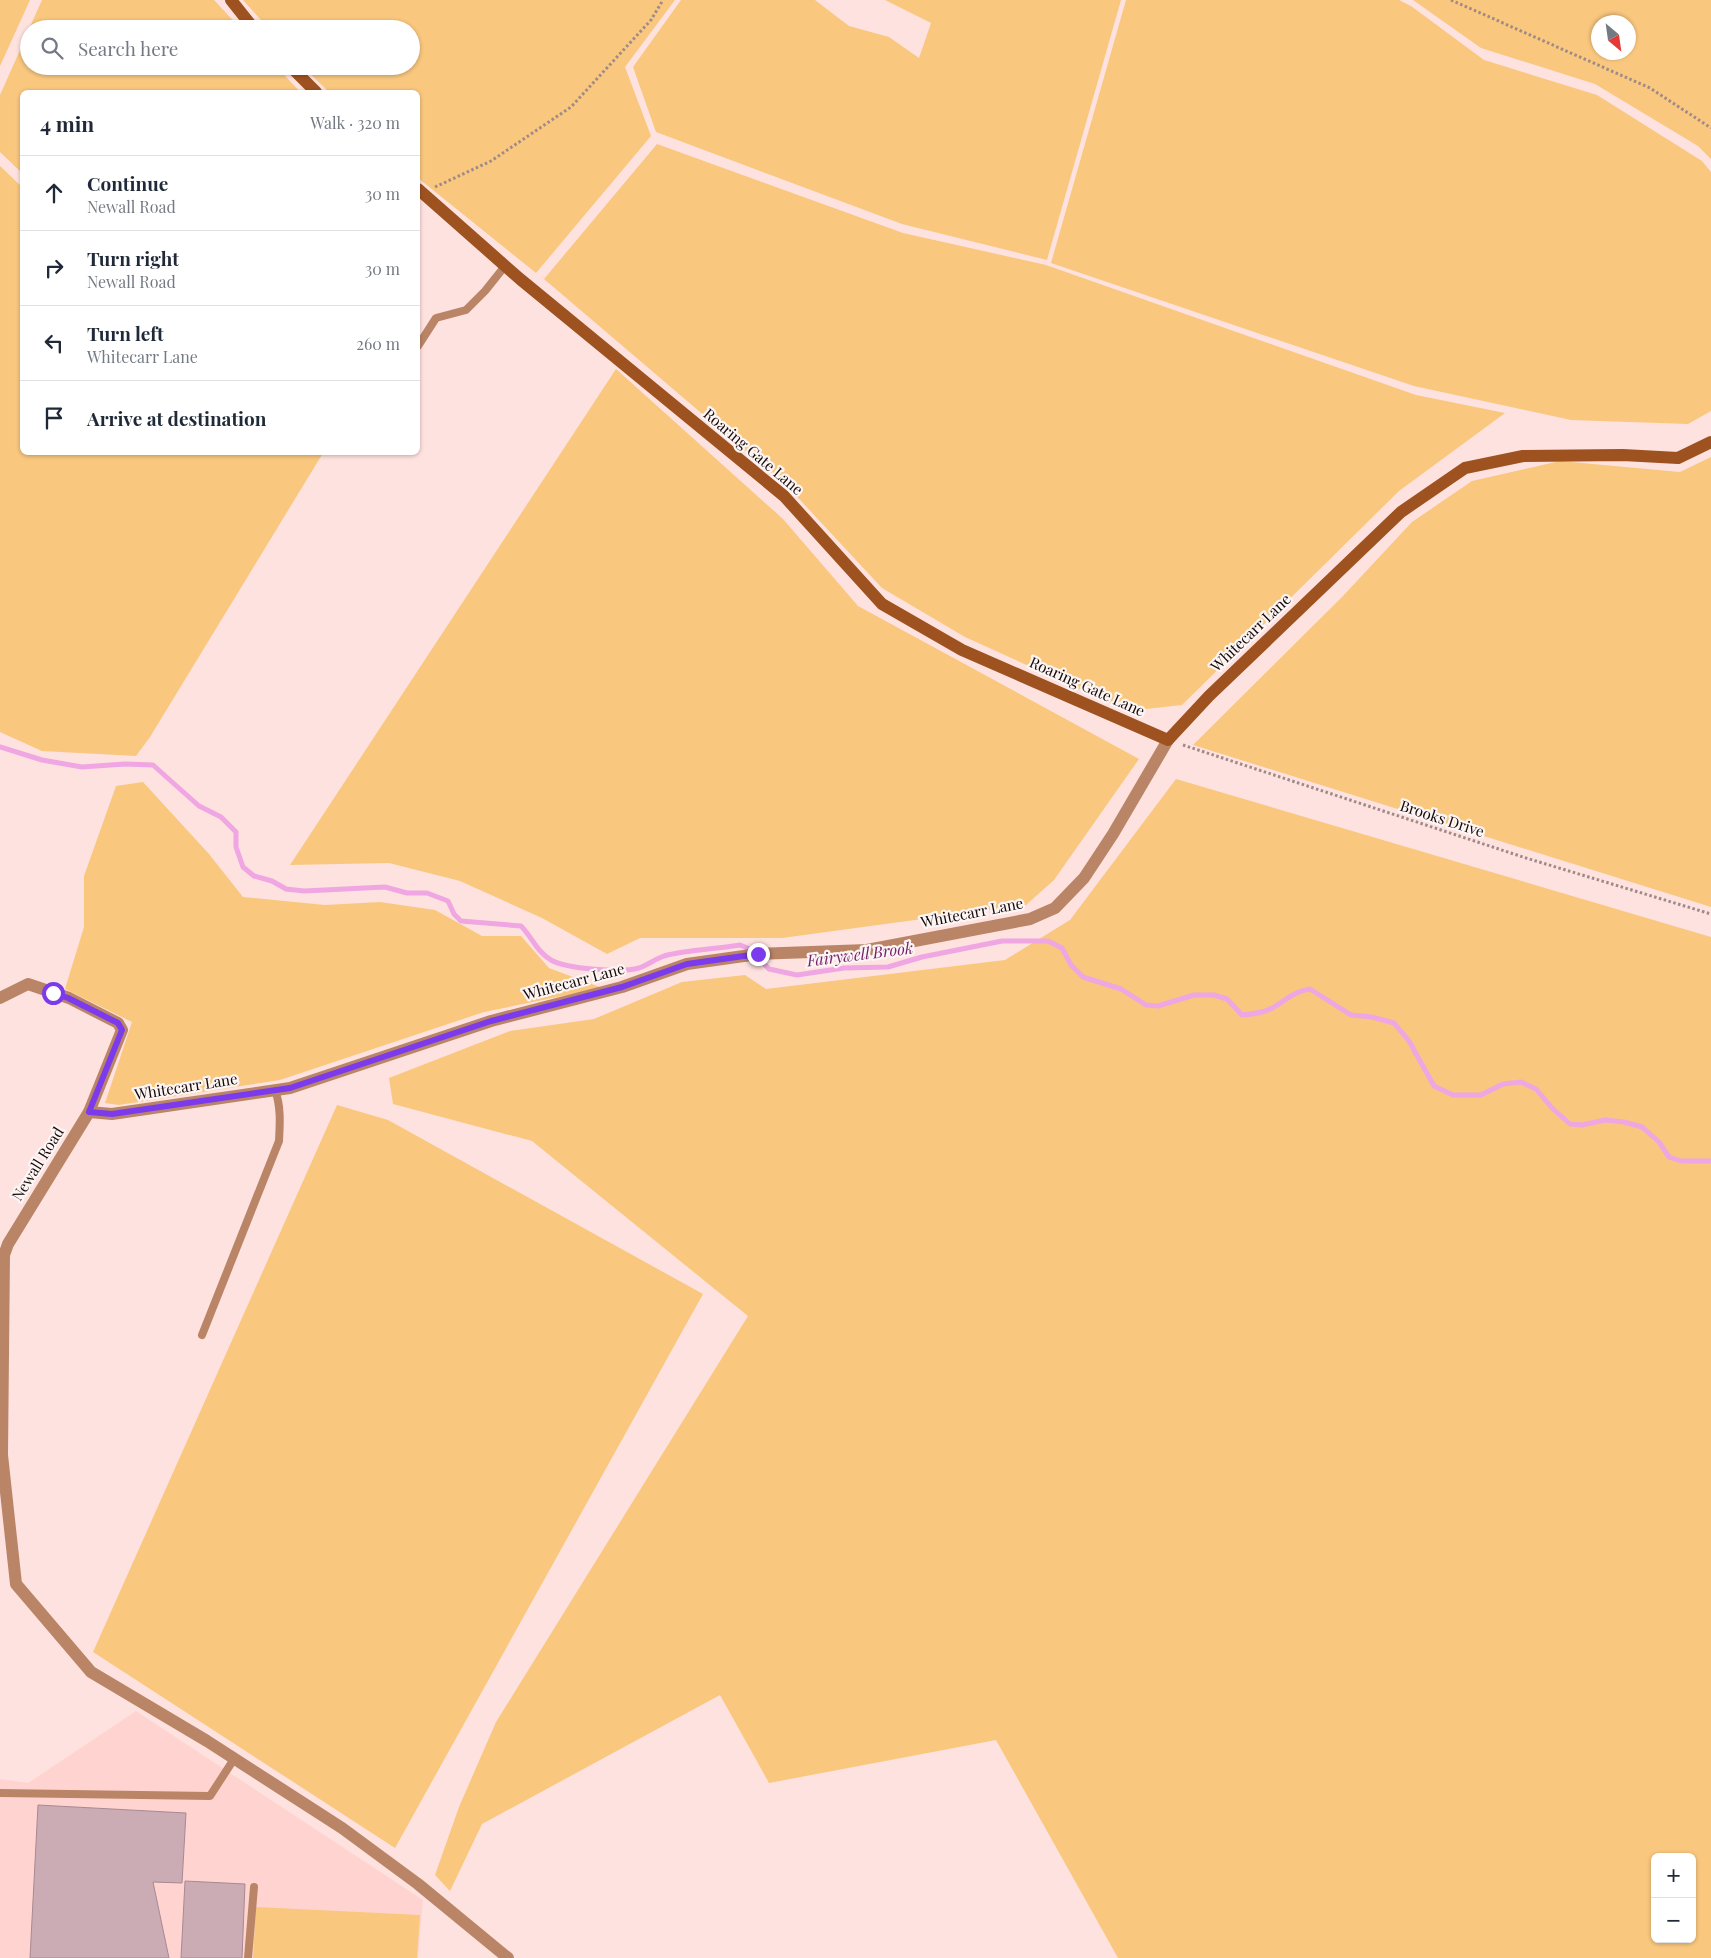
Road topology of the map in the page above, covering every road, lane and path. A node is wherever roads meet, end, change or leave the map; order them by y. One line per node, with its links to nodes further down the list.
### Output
1 (231, 0): 4 (street)
2 (663, 0): 8 (path)
3 (1451, 0): 7 (path)
4 (247, 20)
5 (299, 75): 6 (street)
6 (314, 90)
7 (1711, 128)
8 (420, 191): 9 (street, Roaring Gate Lane)
9 (505, 266): 10 (lane); 12 (street, Roaring Gate Lane)
10 (420, 343)
11 (1711, 442): 12 (street, Whitecarr Lane)
12 (1168, 740): 13 (path, Brooks Drive); 15 (street, Whitecarr Lane)
13 (1711, 914)
14 (0, 998): 16 (street, Newall Road)
15 (275, 1090): 16 (street, Whitecarr Lane); 19 (lane)
16 (89, 1112): 17 (street, Newall Road)
17 (4, 1243): 18 (street, Newall Road)
18 (2, 1299): 20 (street, Newall Road)
19 (202, 1335)
20 (1, 1455): 21 (street, Newall Road)
21 (234, 1759): 22 (lane); 25 (street, Newall Road)
22 (0, 1793)
23 (254, 1887): 24 (lane)
24 (248, 1958)
25 (508, 1958)

